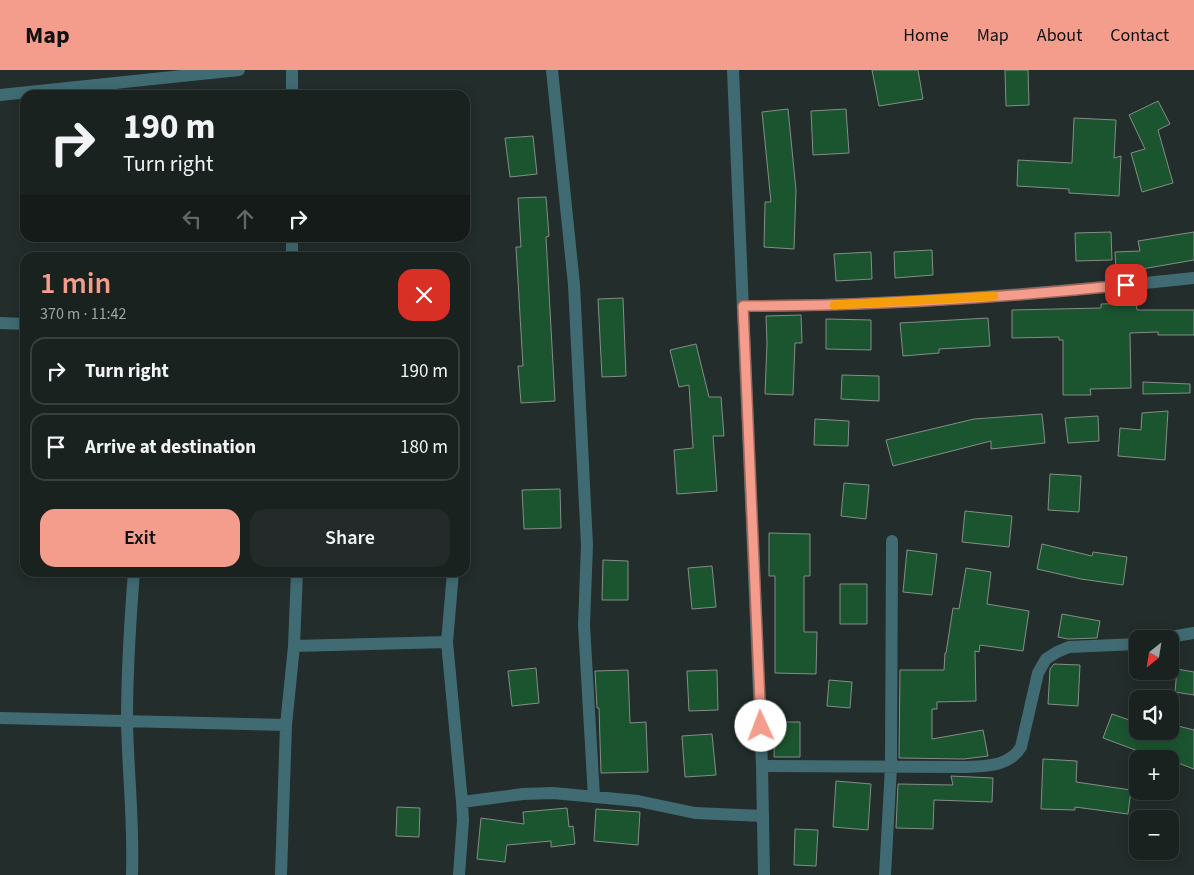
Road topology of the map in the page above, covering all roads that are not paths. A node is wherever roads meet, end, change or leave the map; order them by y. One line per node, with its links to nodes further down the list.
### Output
1 (239, 70): 5 (street)
2 (292, 70): 6 (street)
3 (552, 70): 27 (street)
4 (733, 70): 10 (street)
5 (48, 90)
6 (292, 90)
7 (20, 93): 8 (street)
8 (0, 95)
9 (1194, 278): 10 (street)
10 (743, 306): 25 (street)
11 (0, 323): 12 (street)
12 (20, 324)
13 (892, 541): 26 (street)
14 (134, 577): 23 (street)
15 (297, 577): 21 (street)
16 (453, 577): 19 (street)
17 (1194, 633): 18 (street)
18 (1179, 636)
19 (447, 642): 21 (street); 28 (street)
20 (1129, 644): 26 (street)
21 (294, 646): 24 (street)
22 (0, 718): 23 (street)
23 (127, 721): 24 (street); 30 (street)
24 (286, 725): 31 (street)
25 (762, 766): 26 (street); 29 (street)
26 (891, 767): 34 (street)
27 (594, 797): 28 (street); 29 (street)
28 (462, 802): 32 (street)
29 (763, 816): 33 (street)
30 (132, 875)
31 (281, 875)
32 (459, 875)
33 (764, 875)
34 (885, 875)

